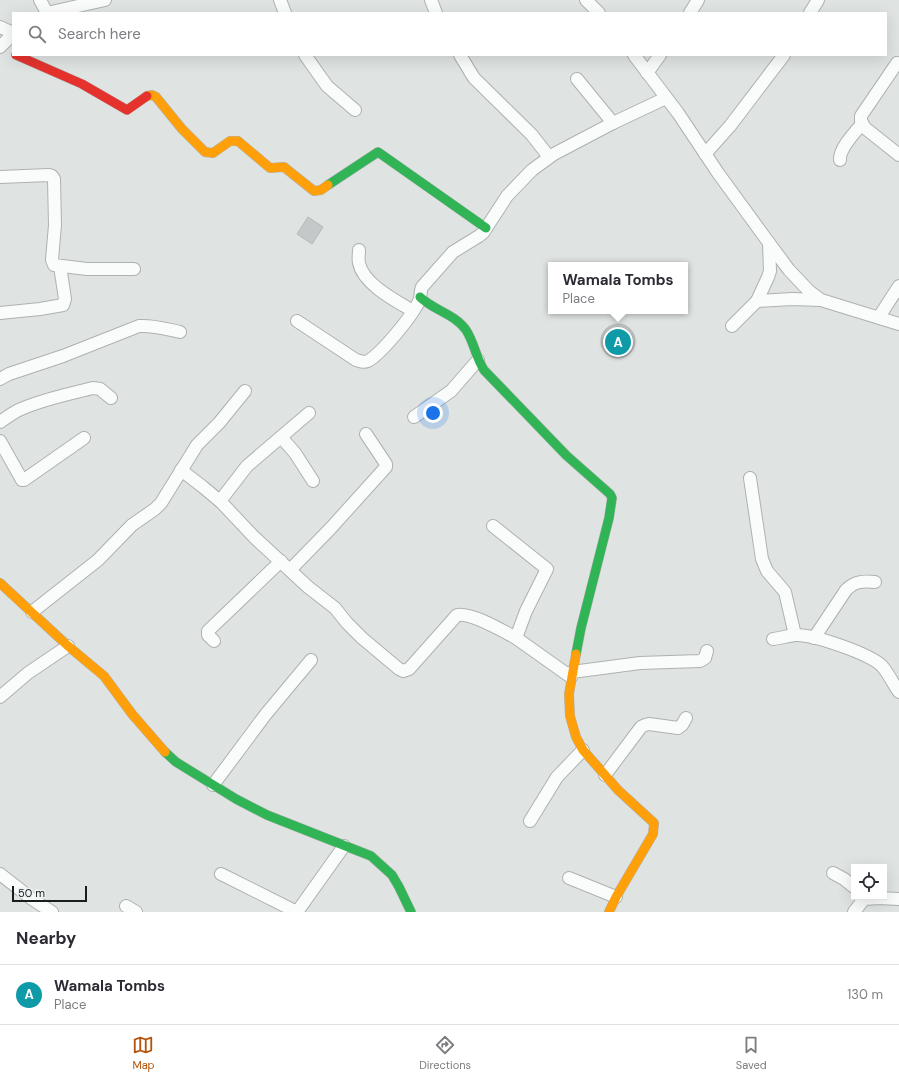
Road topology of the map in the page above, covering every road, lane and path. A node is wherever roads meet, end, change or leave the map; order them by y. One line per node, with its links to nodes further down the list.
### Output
1 (40, 0): 8 (street)
2 (105, 0): 9 (street)
3 (280, 0): 10 (street)
4 (431, 0): 11 (street)
5 (586, 0): 12 (street)
6 (698, 0): 13 (street)
7 (818, 0): 14 (street)
8 (46, 12)
9 (51, 12)
10 (285, 12)
11 (436, 12)
12 (598, 12)
13 (691, 12)
14 (811, 12)
15 (0, 27): 16 (street)
16 (12, 33)
17 (12, 34): 18 (street)
18 (0, 48): 19 (street)
19 (12, 54)
20 (18, 56): 38 (street)
21 (306, 56): 30 (street)
22 (461, 56): 35 (street)
23 (635, 56): 27 (street)
24 (659, 56): 27 (street)
25 (783, 56): 33 (street)
26 (897, 62): 32 (street)
27 (647, 73): 29 (street)
28 (577, 79): 31 (street)
29 (666, 98): 31 (street); 33 (street)
30 (355, 110)
31 (613, 123): 35 (street)
32 (862, 124): 34 (street); 36 (street)
33 (705, 154): 39 (street)
34 (899, 154)
35 (550, 157): 38 (street)
36 (840, 160)
37 (0, 177): 41 (street)
38 (486, 228): 44 (street)
39 (769, 243): 45 (street); 46 (street)
40 (359, 250): 47 (street)
41 (60, 266): 42 (street); 48 (street)
42 (134, 269)
43 (899, 286): 49 (street)
44 (420, 298): 47 (street); 54 (street)
45 (821, 300): 46 (street); 49 (street)
46 (757, 301): 52 (street)
47 (413, 311): 50 (street)
48 (0, 312)
49 (879, 318): 51 (street)
50 (297, 321)
51 (899, 324)
52 (732, 326)
53 (180, 332): 55 (street)
54 (478, 360): 59 (street); 83 (street)
55 (0, 379)
56 (245, 391): 65 (street)
57 (111, 398): 60 (street)
58 (309, 413): 62 (street)
59 (414, 418)
60 (0, 422)
61 (366, 434): 71 (street)
62 (281, 437): 67 (street); 68 (street)
63 (84, 438): 64 (street)
64 (0, 442)
65 (181, 470): 68 (street); 74 (street)
66 (750, 478): 75 (street)
67 (313, 481)
68 (220, 501): 70 (street)
69 (493, 526): 76 (street)
70 (280, 561): 71 (street); 79 (street)
71 (290, 570): 76 (street)
72 (875, 582): 77 (street)
73 (0, 584): 74 (street)
74 (32, 612): 80 (street)
75 (794, 635): 77 (street); 78 (street)
76 (516, 638): 83 (street)
77 (814, 638): 84 (street)
78 (773, 639)
79 (214, 641)
80 (68, 646): 85 (street); 89 (street)
81 (707, 652): 83 (street)
82 (311, 660): 89 (street)
83 (571, 675): 87 (street)
84 (899, 692)
85 (0, 697)
86 (686, 718): 88 (street)
87 (583, 750): 88 (street); 90 (street)
88 (605, 775): 97 (street)
89 (213, 785): 91 (street)
90 (530, 821)
91 (344, 846): 102 (street); 103 (street)
92 (833, 873): 96 (street)
93 (0, 874): 101 (street)
94 (221, 874): 102 (street)
95 (569, 878): 97 (street)
96 (851, 885)
97 (616, 897): 104 (street)
98 (887, 898): 99 (street)
99 (899, 899)
100 (862, 900): 105 (street)
101 (52, 912)
102 (297, 912)
103 (411, 912)
104 (609, 912)
105 (854, 912)

